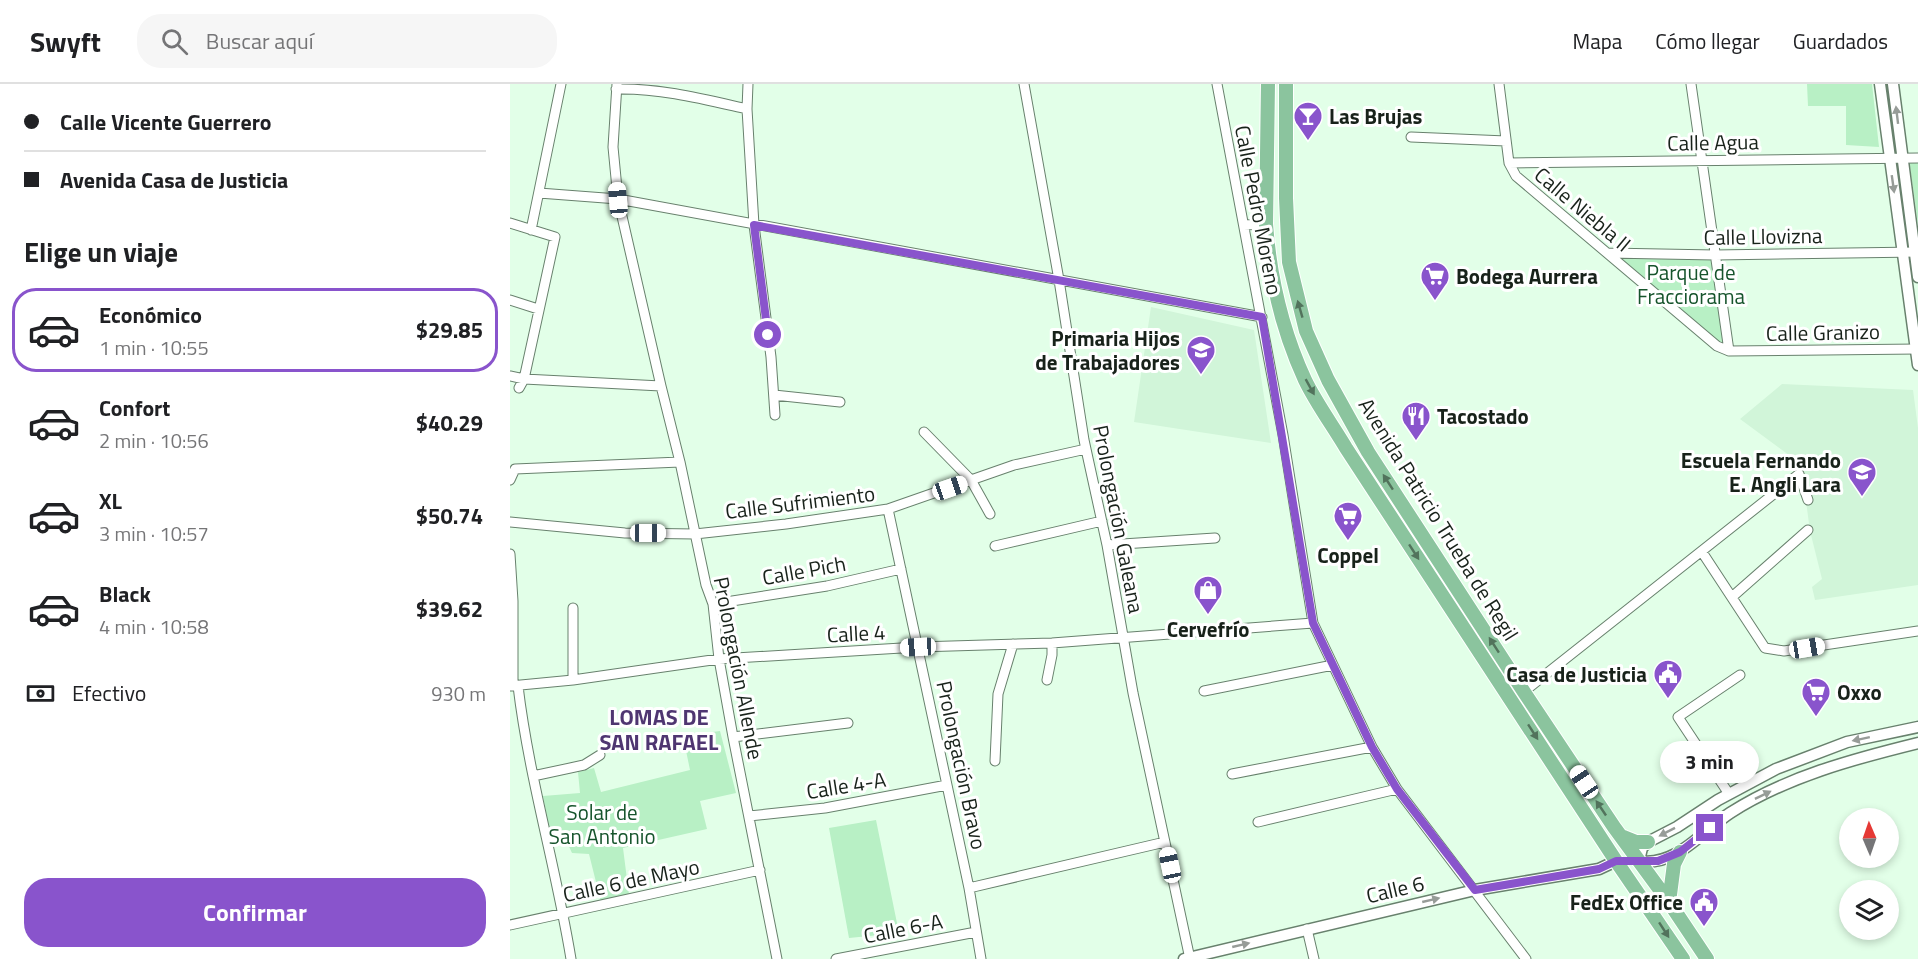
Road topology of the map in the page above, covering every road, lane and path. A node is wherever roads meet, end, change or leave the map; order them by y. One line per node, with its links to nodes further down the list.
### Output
1 (561, 84): 20 (street)
2 (748, 84): 12 (street)
3 (1024, 84): 32 (street, Prolongación Galeana)
4 (1217, 84): 25 (street, Calle Pedro Moreno)
5 (1268, 84): 23 (main road, Avenida Patricio Trueba de Regil)
6 (1286, 84): 80 (main road, Avenida Patricio Trueba de Regil, one-way to 6)
7 (1499, 84): 14 (street, Calle Niebla II)
8 (1691, 84): 18 (street)
9 (1880, 84): 15 (street)
10 (1893, 84): 16 (street, one-way to 10)
11 (617, 87): 12 (street); 21 (street, Prolongación Allende)
12 (747, 109): 24 (street)
13 (1411, 137): 14 (street)
14 (1506, 141): 19 (street, Calle Niebla II)
15 (1890, 158): 16 (street, Calle Agua); 18 (street, Calle Agua); 27 (street, one-way to 27)
16 (1902, 158): 17 (street, Calle Agua); 28 (street)
17 (1918, 158)
18 (1702, 160): 19 (street, Calle Agua); 30 (street)
19 (1509, 163): 29 (street, Calle Niebla II)
20 (539, 193): 21 (street); 26 (street)
21 (618, 200): 24 (street); 41 (street, Prolongación Allende)
22 (510, 223): 26 (street)
23 (1266, 224): 25 (street); 81 (main road, Avenida Patricio Trueba de Regil, one-way to 81)
24 (754, 225): 32 (street); 42 (street)
25 (1244, 225): 35 (street, Calle Pedro Moreno)
26 (531, 230): 34 (street)
27 (1903, 252): 28 (street, Calle Llovizna); 30 (street, Calle Llovizna); 36 (street)
28 (1916, 252): 31 (street)
29 (1608, 254): 30 (street, Calle Llovizna); 37 (street, Calle Niebla II)
30 (1715, 255): 37 (street)
31 (1918, 277)
32 (1059, 280): 35 (street); 46 (street, Prolongación Galeana)
33 (510, 300): 34 (street)
34 (538, 309): 40 (street)
35 (1262, 317): 67 (street, Calle Pedro Moreno)
36 (1917, 349): 37 (street, Calle Granizo); 38 (street)
37 (1729, 351)
38 (1918, 364)
39 (510, 376): 40 (street)
40 (522, 383): 41 (street)
41 (660, 386): 47 (street, Prolongación Allende)
42 (774, 395): 43 (street); 44 (street)
43 (840, 402)
44 (775, 415)
45 (924, 432): 49 (street)
46 (1086, 449): 49 (street, Calle Sufrimiento); 53 (street, Prolongación Galeana)
47 (680, 462): 48 (street); 56 (street, Prolongación Allende)
48 (510, 480)
49 (971, 480): 51 (street, Calle Sufrimiento); 52 (street)
50 (1808, 500): 60 (street)
51 (888, 509): 56 (street, Calle Sufrimiento); 62 (street, Prolongación Bravo)
52 (990, 514)
53 (1102, 521): 58 (street, Prolongación Galeana); 59 (street)
54 (510, 522): 56 (street, Calle Sufrimiento)
55 (1808, 530): 64 (street)
56 (695, 534): 65 (street, Prolongación Allende)
57 (1215, 538): 58 (street)
58 (1107, 545): 69 (street, Prolongación Galeana)
59 (995, 546)
60 (1702, 552): 64 (street); 80 (street)
61 (510, 554): 63 (street)
62 (901, 569): 65 (street, Calle Pich); 72 (street, Prolongación Bravo)
63 (511, 593): 78 (street)
64 (1732, 597): 68 (street)
65 (713, 604): 73 (street, Prolongación Allende)
66 (573, 608): 76 (street)
67 (1313, 623): 69 (street, Calle 4); 74 (street, Calle Pedro Moreno)
68 (1918, 631)
69 (1123, 637): 70 (street, Calle 4); 99 (street, Prolongación Galeana)
70 (1052, 643): 71 (street, Calle 4); 77 (street)
71 (1013, 644): 72 (street, Calle 4); 88 (street)
72 (918, 647): 73 (street, Calle 4); 91 (street, Prolongación Bravo)
73 (719, 659): 76 (street, Calle 4); 84 (street, Prolongación Allende)
74 (1333, 665): 79 (street); 86 (street, Calle Pedro Moreno)
75 (1740, 675): 93 (street)
76 (573, 680): 78 (street, Calle 4)
77 (1047, 680)
78 (514, 686): 90 (street)
79 (1204, 691)
80 (1524, 692): 81 (street); 98 (main road, Avenida Patricio Trueba de Regil, one-way to 80)
81 (1512, 701): 102 (main road, Avenida Patricio Trueba de Regil, one-way to 102)
82 (848, 723): 84 (street)
83 (1918, 727): 93 (street, one-way to 93)
84 (733, 737): 96 (street, Prolongación Allende)
85 (1918, 743): 95 (street, one-way to 85)
86 (1372, 747): 89 (street); 92 (street, Calle Pedro Moreno)
87 (600, 755): 90 (street)
88 (995, 760)
89 (1232, 774)
90 (533, 776): 109 (street)
91 (947, 785): 96 (street, Calle 4-A); 105 (street, Prolongación Bravo)
92 (1397, 789): 97 (street); 106 (street, Calle Pedro Moreno)
93 (1729, 794): 94 (street)
94 (1718, 800): 95 (street); 100 (street, one-way to 100)
95 (1728, 814): 101 (street)
96 (749, 816): 104 (street, Prolongación Allende)
97 (1258, 822)
98 (1619, 835): 100 (main road); 102 (main road); 103 (main road, Avenida Patricio Trueba de Regil)
99 (1165, 842): 105 (street); 114 (street, Prolongación Galeana)
100 (1648, 842): 103 (street)
101 (1680, 852): 103 (street); 108 (main road)
102 (1616, 861): 103 (main road); 106 (street, Calle 6); 107 (main road, Avenida Patricio Trueba de Regil)
103 (1640, 861): 107 (main road); 108 (main road, Avenida Patricio Trueba de Regil)
104 (760, 870): 109 (street, Calle 6 de Mayo); 116 (street, Prolongación Allende)
105 (969, 888): 112 (street, Prolongación Bravo)
106 (1475, 890): 111 (street, Calle 6, one-way to 106); 120 (street, Calle Pedro Moreno)
107 (1641, 896): 121 (main road, Avenida Patricio Trueba de Regil, one-way to 121)
108 (1669, 902): 122 (main road, Avenida Patricio Trueba de Regil)
109 (563, 914): 110 (street, Calle 6 de Mayo); 115 (street)
110 (510, 925)
111 (1307, 929): 114 (street, Calle 6, one-way to 111); 119 (street)
112 (976, 932): 113 (street, Calle 6-A); 118 (street, Prolongación Bravo)
113 (885, 954): 117 (street, Calle 6-A)
114 (1188, 958)
115 (571, 959)
116 (777, 959)
117 (836, 959)
118 (981, 959)
119 (1314, 959)
120 (1526, 959)
121 (1683, 959)
122 (1707, 959)

